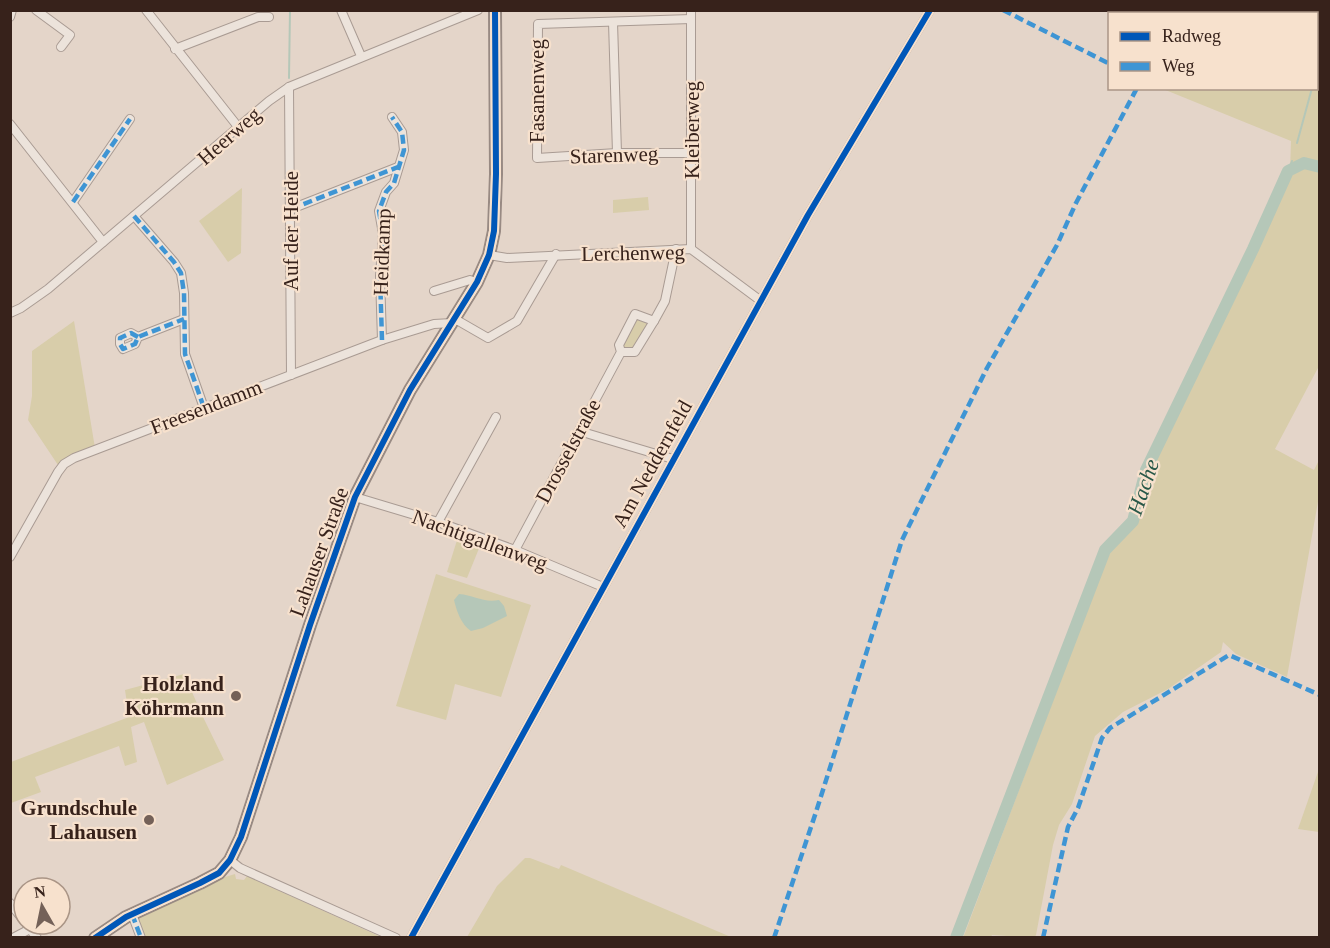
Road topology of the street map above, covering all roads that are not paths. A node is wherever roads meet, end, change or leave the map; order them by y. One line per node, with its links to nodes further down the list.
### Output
1 (12, 10): 9 (street)
2 (36, 10): 12 (street)
3 (146, 10): 13 (street)
4 (341, 10): 14 (street)
5 (478, 10): 14 (street, Heerweg)
6 (495, 10): 31 (street, Lahauser Straße)
7 (930, 10): 34 (street, Am Neddernfeld)
8 (691, 15): 11 (street); 21 (street, Kleiberweg)
9 (10, 17)
10 (269, 17): 13 (street)
11 (613, 22): 20 (street); 22 (street, Fasanenweg)
12 (61, 47)
13 (176, 49): 19 (street)
14 (361, 57): 15 (street, Heerweg)
15 (289, 87): 19 (street, Heerweg); 25 (street, Auf der Heide)
16 (392, 117): 23 (street, Heidkamp)
17 (130, 119): 24 (street)
18 (10, 124): 24 (street)
19 (238, 128): 26 (street, Heerweg)
20 (617, 153): 21 (street, Starenweg); 22 (street, Starenweg)
21 (692, 153): 29 (street, Kleiberweg)
22 (537, 158)
23 (398, 167): 25 (street, Heidkamp); 40 (street, Heidkamp)
24 (74, 202): 27 (street)
25 (291, 209): 42 (street, Auf der Heide)
26 (134, 216): 27 (street, Heerweg); 36 (street)
27 (103, 242): 35 (street, Heerweg)
28 (676, 249): 29 (street, Lerchenweg); 30 (street, Lerchenweg); 38 (street)
29 (691, 249): 34 (street, Lerchenweg)
30 (556, 254): 31 (street, Lerchenweg); 37 (street)
31 (489, 255): 32 (street, Lahauser Straße)
32 (477, 282): 33 (street); 37 (street, Lahauser Straße)
33 (434, 291)
34 (761, 301): 46 (street, Am Neddernfeld)
35 (10, 313)
36 (184, 319): 39 (street); 43 (street)
37 (453, 321): 40 (street, Freesendamm); 47 (street, Lahauser Straße)
38 (654, 321): 41 (street); 41 (street, Drosselstraße)
39 (138, 337)
40 (382, 340): 42 (street, Freesendamm)
41 (621, 352): 45 (street, Drosselstraße)
42 (291, 375): 43 (street, Freesendamm)
43 (204, 408): 50 (street, Freesendamm)
44 (496, 417): 48 (street)
45 (579, 431): 46 (street); 49 (street, Drosselstraße)
46 (673, 459): 51 (street, Am Neddernfeld)
47 (355, 497): 48 (street, Nachtigallenweg); 52 (street, Lahauser Straße)
48 (438, 522): 49 (street, Nachtigallenweg)
49 (515, 550): 51 (street, Nachtigallenweg)
50 (10, 557)
51 (603, 587): 57 (street, Am Neddernfeld)
52 (230, 860): 53 (street, Lahauser Straße); 56 (street)
53 (132, 914): 54 (street, Lahauser Straße); 55 (street)
54 (95, 938)
55 (141, 938)
56 (396, 938)
57 (411, 938)

